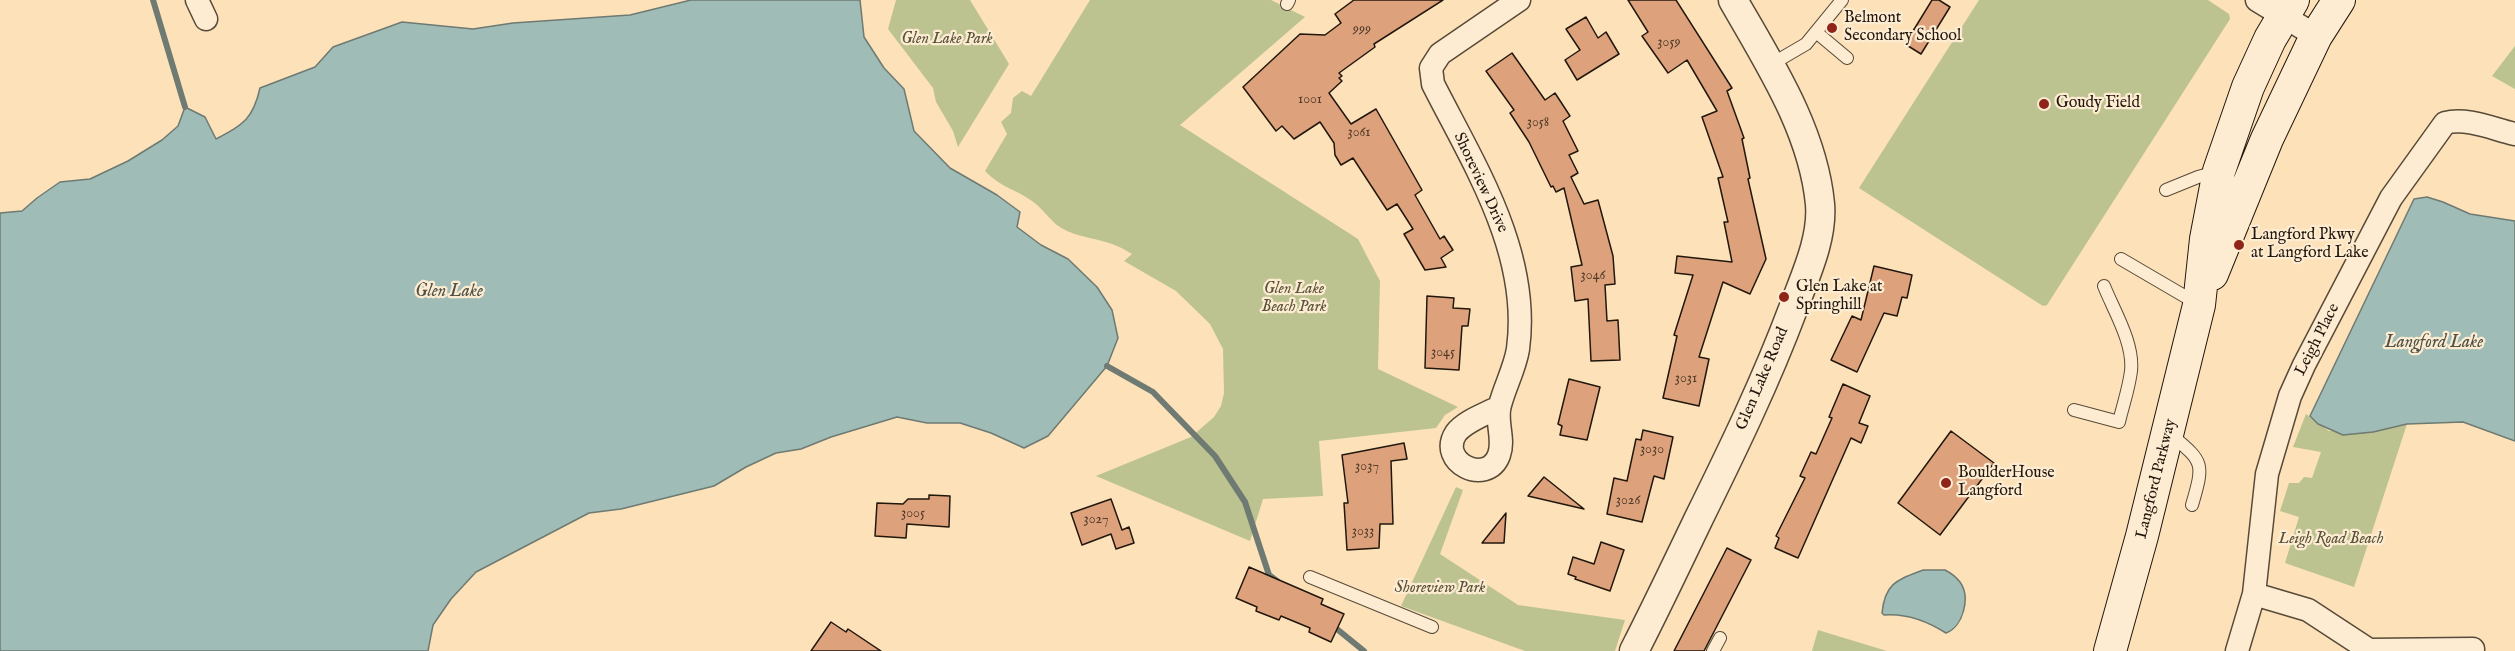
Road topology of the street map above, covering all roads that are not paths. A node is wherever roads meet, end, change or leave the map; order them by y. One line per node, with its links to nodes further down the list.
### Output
1 (1519, 0): 16 (street, Shoreview Drive)
2 (1734, 0): 9 (street, Glen Lake Road)
3 (1842, 0): 6 (lane)
4 (2339, 0): 7 (main road, Langford Parkway)
5 (2278, 5): 7 (street); 11 (main road, Langford Parkway)
6 (1816, 32): 8 (lane); 9 (lane)
7 (2316, 36): 11 (main road, Langford Parkway)
8 (1847, 58)
9 (1770, 65): 25 (street, Glen Lake Road)
10 (2515, 134): 21 (street, Leigh Place)
11 (2231, 184): 12 (lane); 15 (main road, Langford Parkway)
12 (2166, 190)
13 (2121, 259): 15 (lane)
14 (2104, 286): 17 (lane)
15 (2199, 305): 18 (main road, Langford Parkway)
16 (1499, 407)
17 (2074, 410)
18 (2168, 432): 19 (lane); 27 (main road, Langford Parkway)
19 (2192, 505)
20 (1310, 577): 22 (lane)
21 (2254, 594): 24 (street); 28 (street, Leigh Place)
22 (1432, 627)
23 (1720, 638): 26 (lane)
24 (2473, 649)
25 (1634, 651)
26 (1713, 651)
27 (2110, 651)
28 (2237, 651)

